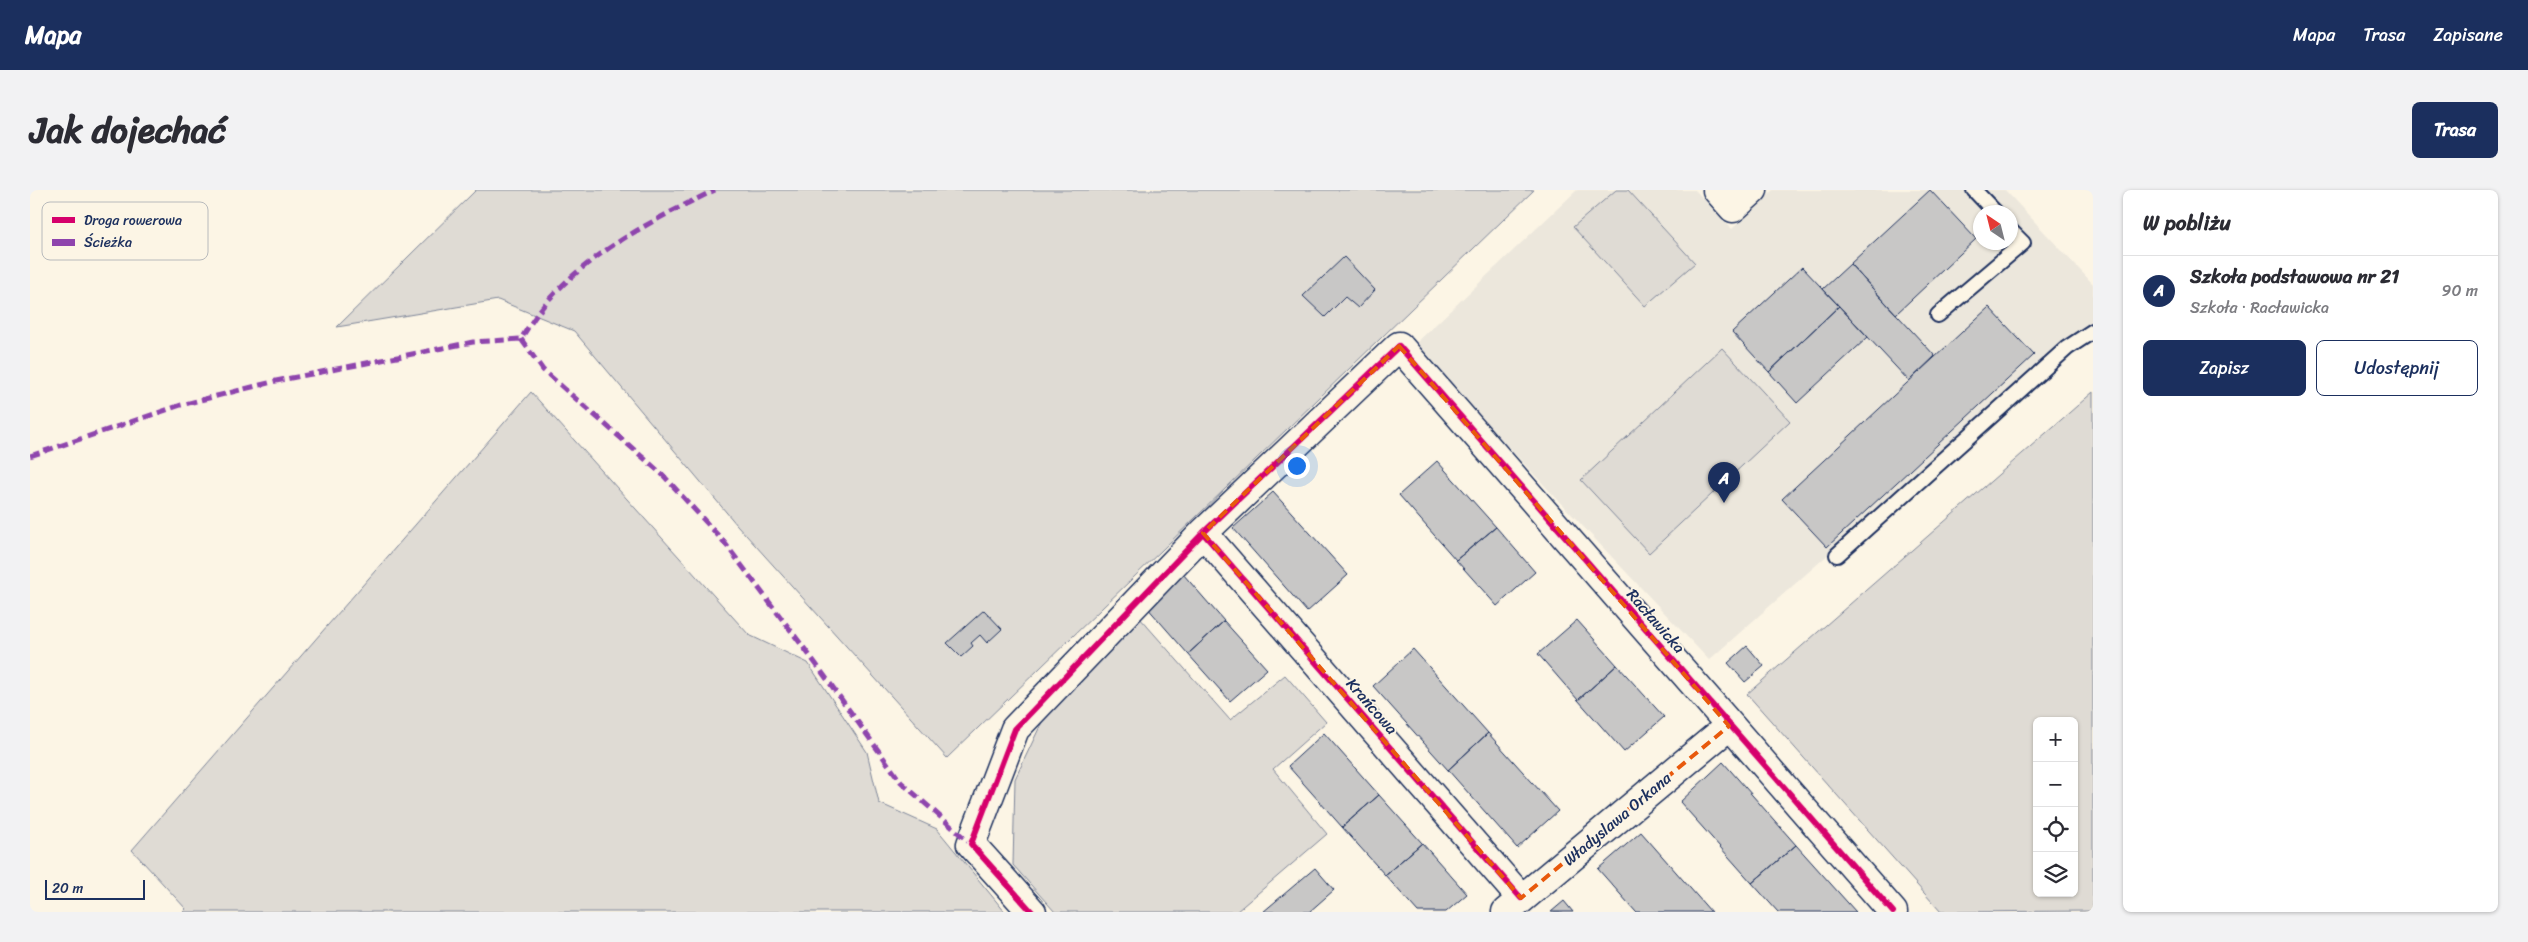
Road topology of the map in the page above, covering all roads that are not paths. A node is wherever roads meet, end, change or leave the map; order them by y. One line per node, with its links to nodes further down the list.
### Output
1 (1717, 190): 2 (street)
2 (1753, 190)
3 (1974, 190): 4 (lane)
4 (1988, 205)
5 (2018, 238): 6 (lane)
6 (2018, 247)
7 (2015, 250): 8 (lane)
8 (1938, 315)
9 (2093, 331): 11 (lane)
10 (1203, 532): 12 (street, Racławicka); 13 (street, Krańcowa); 14 (street)
11 (1837, 555)
12 (1729, 726): 13 (street, Władyslawa Orkana); 15 (street, Racławicka)
13 (1514, 905)
14 (1032, 912)
15 (1893, 912)

